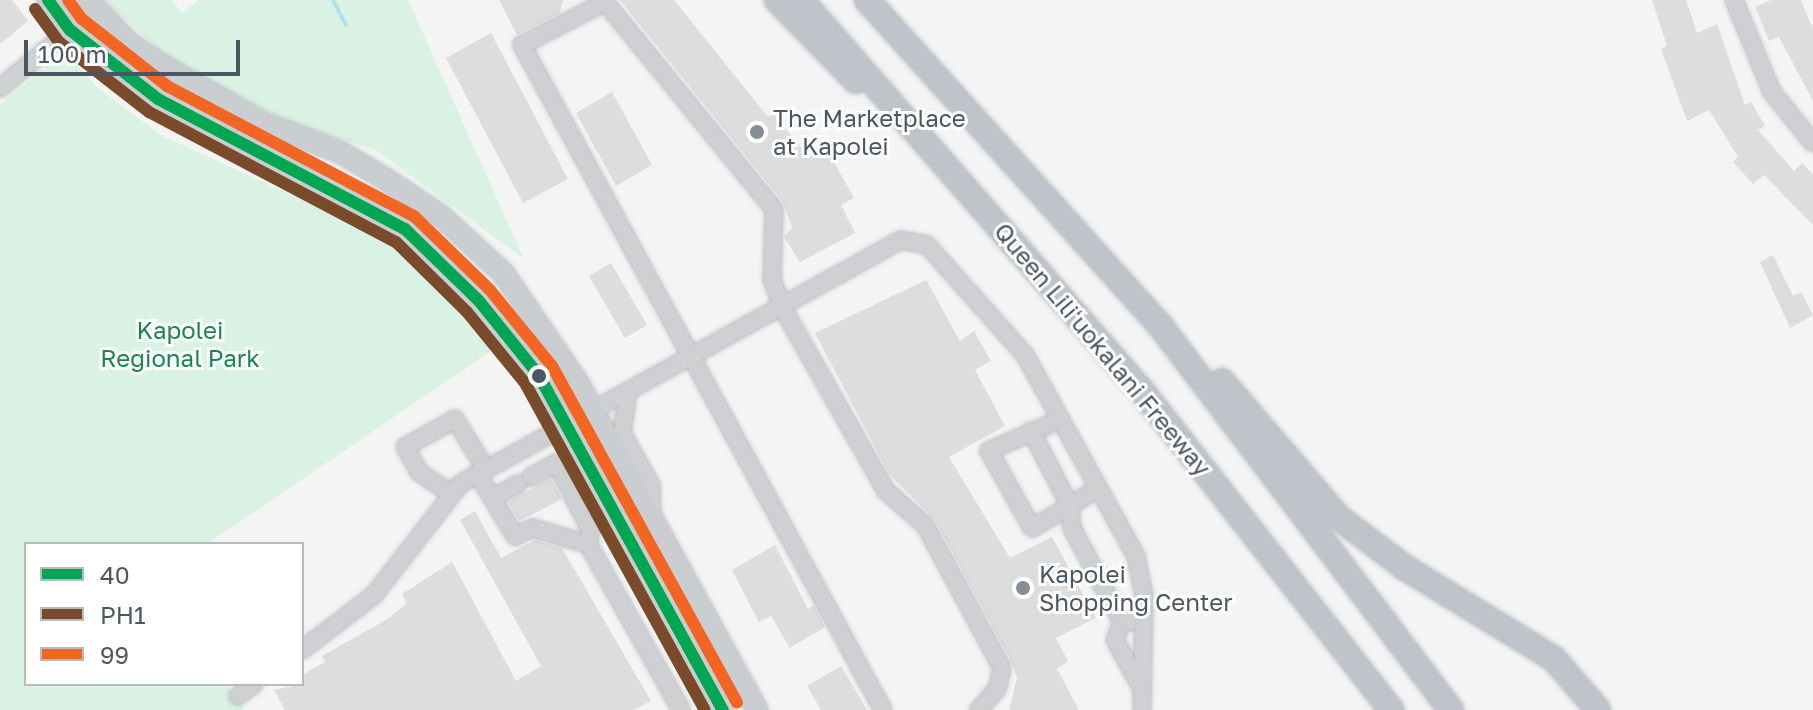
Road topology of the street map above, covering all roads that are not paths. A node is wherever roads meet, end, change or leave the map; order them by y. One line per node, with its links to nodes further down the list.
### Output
1 (48, 0): 7 (main road)
2 (777, 0): 10 (highway)
3 (801, 0): 10 (highway, Queen Liliʻuokalani Freeway)
4 (1734, 0): 9 (street)
5 (870, 3): 12 (highway)
6 (92, 4): 7 (street); 15 (main road)
7 (70, 30): 8 (street); 17 (main road)
8 (0, 88)
9 (1813, 143)
10 (944, 164): 38 (highway, Queen Liliʻuokalani Freeway)
11 (782, 307): 13 (street); 13 (street); 16 (street); 36 (street)
12 (1159, 324): 39 (highway); 40 (highway)
13 (691, 356): 14 (street); 35 (street)
14 (628, 391): 15 (street); 24 (street)
15 (592, 412): 17 (street); 24 (main road)
16 (1059, 420): 18 (street); 20 (street)
17 (565, 426): 19 (street); 33 (main road)
18 (1031, 431): 23 (street); 23 (street)
19 (481, 471): 21 (street); 21 (street); 22 (street)
20 (1098, 488): 23 (street); 26 (street)
21 (450, 493): 28 (street)
22 (493, 498): 25 (street); 25 (street)
23 (1070, 506): 27 (street)
24 (652, 520): 34 (main road)
25 (588, 544): 32 (street)
26 (1144, 620): 27 (street); 30 (street)
27 (1122, 622): 30 (street)
28 (304, 648)
29 (251, 686): 31 (street)
30 (1143, 691): 37 (street)
31 (238, 696)
32 (675, 708)
33 (723, 710)
34 (757, 710)
35 (883, 710)
36 (979, 710)
37 (1142, 710)
38 (1391, 710)
39 (1451, 710)
40 (1598, 710)

